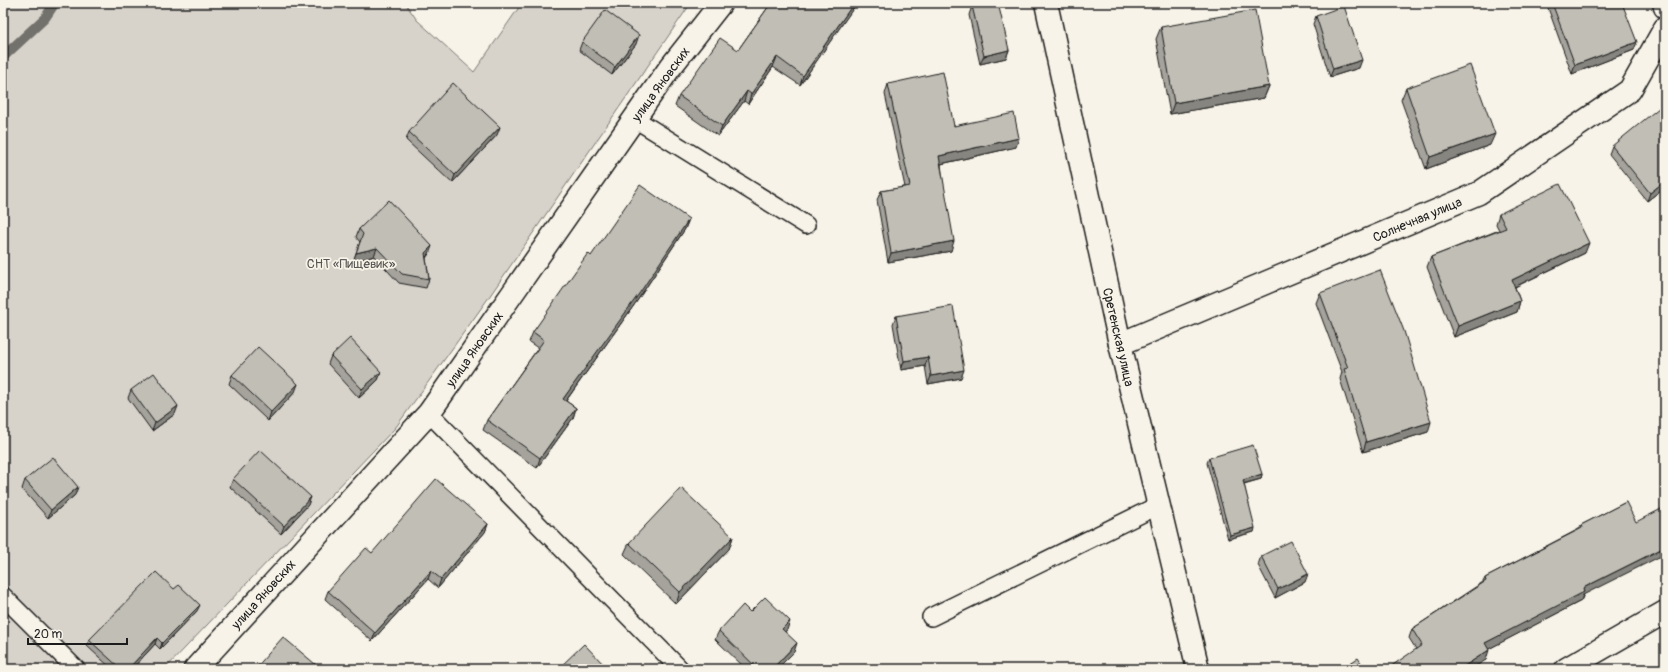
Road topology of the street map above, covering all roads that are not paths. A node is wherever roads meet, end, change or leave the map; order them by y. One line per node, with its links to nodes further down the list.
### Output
1 (720, 3): 6 (street, улица Яновских)
2 (1046, 3): 8 (street, Сретенская улица)
3 (1664, 3): 4 (street)
4 (1665, 7)
5 (1665, 28): 8 (street, Солнечная улица)
6 (635, 119): 7 (lane); 9 (street, улица Яновских)
7 (806, 225)
8 (1120, 344): 10 (street, Сретенская улица)
9 (429, 413): 15 (street, улица Яновских); 16 (lane)
10 (1159, 506): 13 (lane); 17 (street, Сретенская улица)
11 (3, 596): 14 (lane)
12 (1665, 612): 18 (street)
13 (931, 617)
14 (76, 669)
15 (195, 669)
16 (680, 669)
17 (1198, 669)
18 (1566, 669)

